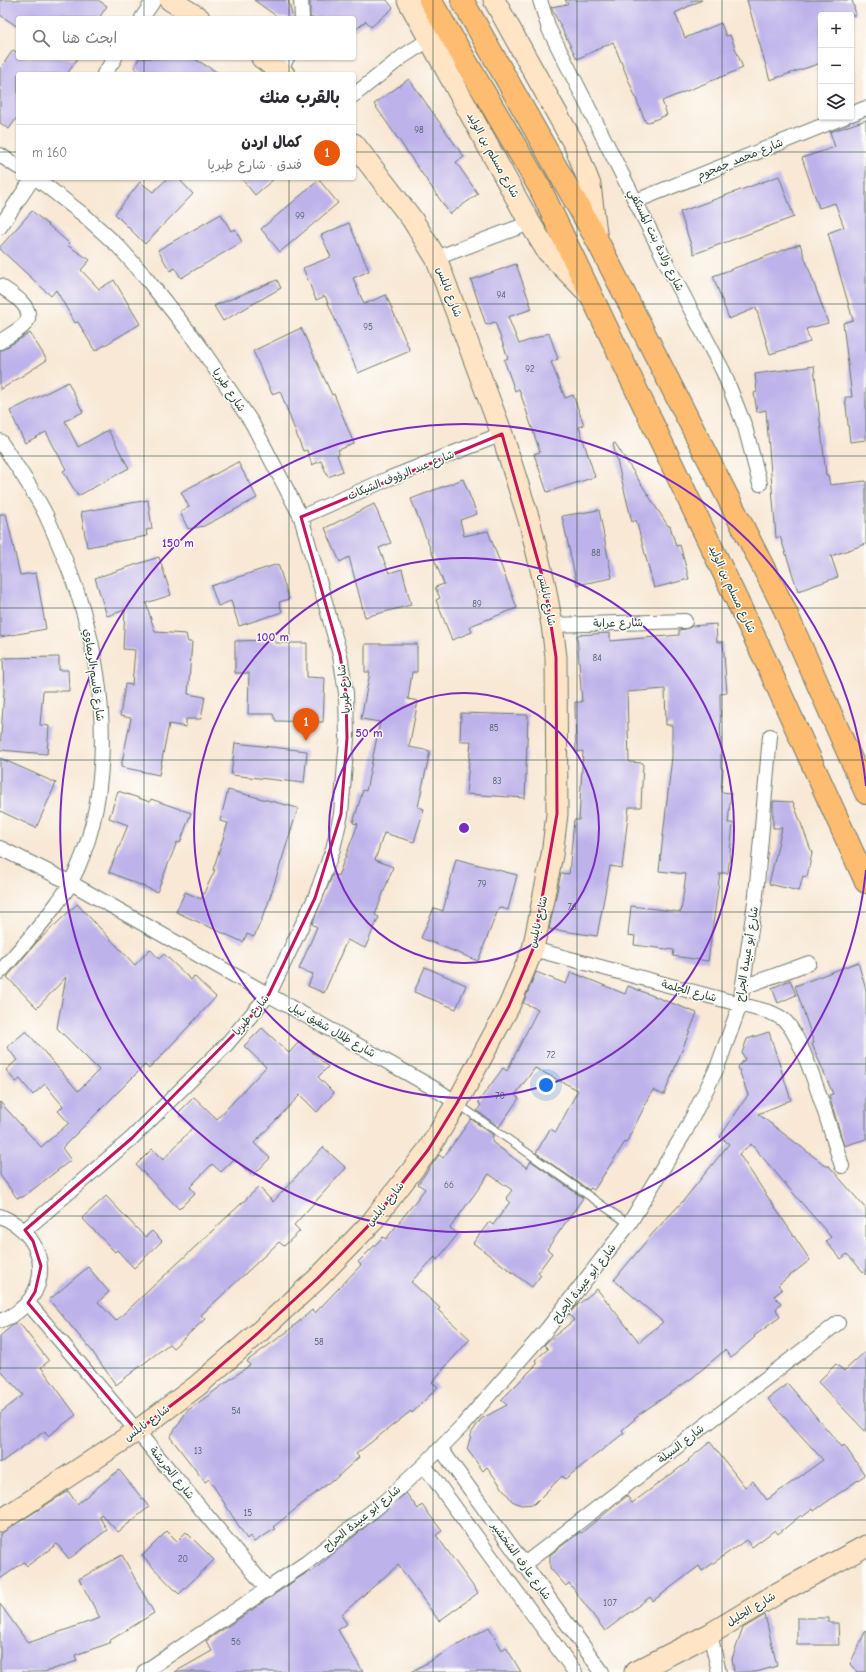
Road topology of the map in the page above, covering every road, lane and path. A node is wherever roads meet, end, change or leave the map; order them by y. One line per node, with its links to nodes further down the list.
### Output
1 (154, 0): 9 (street)
2 (170, 0): 10 (street)
3 (301, 0): 11 (street)
4 (408, 0): 12 (street, شارع مسلم بن الوليد)
5 (430, 0): 32 (highway, شارع مسلم بن الوليد)
6 (462, 0): 29 (highway)
7 (494, 0): 29 (street)
8 (540, 0): 26 (street, شارع ولادة بنت المستكفي)
9 (143, 16)
10 (196, 16)
11 (302, 16)
12 (430, 39): 17 (street); 27 (street, شارع مسلم بن الوليد)
13 (114, 60): 16 (street)
14 (266, 60): 15 (street)
15 (284, 68)
16 (105, 72)
17 (356, 93)
18 (866, 108): 19 (street)
19 (854, 113)
20 (836, 120): 26 (street, شارع محمد جمجوم)
21 (356, 147): 30 (street, شارع نابلس)
22 (0, 156): 23 (street)
23 (16, 166)
24 (33, 180): 28 (street)
25 (37, 180): 37 (street, شارع طبريا)
26 (636, 200): 36 (street, شارع ولادة بنت المستكفي)
27 (530, 223): 30 (street); 32 (street, شارع مسلم بن الوليد)
28 (0, 227)
29 (597, 240): 41 (highway)
30 (436, 258): 34 (street, شارع نابلس)
31 (0, 286): 33 (street)
32 (594, 299): 43 (highway, شارع مسلم بن الوليد)
33 (0, 342)
34 (502, 434): 37 (street, شارع عبد الرؤوف الشيكات); 39 (street, شارع نابلس)
35 (0, 441): 44 (street, شارع قاسم الريماوي)
36 (760, 484)
37 (301, 517): 49 (street, شارع طبريا)
38 (685, 621): 39 (street, شارع عرابة)
39 (552, 625): 45 (street, شارع نابلس)
40 (770, 736): 48 (street, شارع أبو عبيدة الجراح)
41 (866, 793)
42 (0, 848): 44 (street, شارع طلال شفيق نبيل)
43 (866, 882)
44 (71, 883): 47 (street, شارع قاسم الريماوي); 49 (street, شارع طلال شفيق نبيل)
45 (533, 949): 50 (street, شارع الجلمة); 51 (street, شارع نابلس)
46 (809, 963): 48 (street)
47 (0, 972)
48 (743, 988): 50 (street, شارع أبو عبيدة الجراح)
49 (269, 994): 51 (street, شارع طلال شفيق نبيل); 55 (street, شارع طبريا)
50 (740, 1004): 52 (street, شارع الجلمة); 54 (street, شارع أبو عبيدة الجراح)
51 (457, 1103): 54 (lane, شارع طلال شفيق نبيل); 59 (street, شارع نابلس)
52 (842, 1166)
53 (0, 1216): 55 (street)
54 (629, 1224): 60 (street, شارع أبو عبيدة الجراح)
55 (25, 1230): 56 (street)
56 (28, 1303): 57 (street); 59 (street, شارع الجريشة)
57 (0, 1320)
58 (838, 1323): 64 (street, شارع السيلة)
59 (137, 1431): 62 (street, شارع نابلس); 65 (street, شارع الجريشة)
60 (441, 1449): 61 (street, شارع أبو عبيدة الجراح); 64 (street, شارع عارف الشخشير)
61 (424, 1465): 65 (street, شارع أبو عبيدة الجراح); 68 (street, شارع عارف الشخشير)
62 (0, 1522)
63 (866, 1546): 66 (street, شارع الجليل)
64 (523, 1565): 69 (street, شارع عارف الشخشير)
65 (268, 1590): 67 (street, شارع أبو عبيدة الجراح)
66 (710, 1634): 70 (street, شارع الجليل); 71 (street)
67 (148, 1671)
68 (575, 1672)
69 (602, 1672)
70 (635, 1672)
71 (719, 1672)

